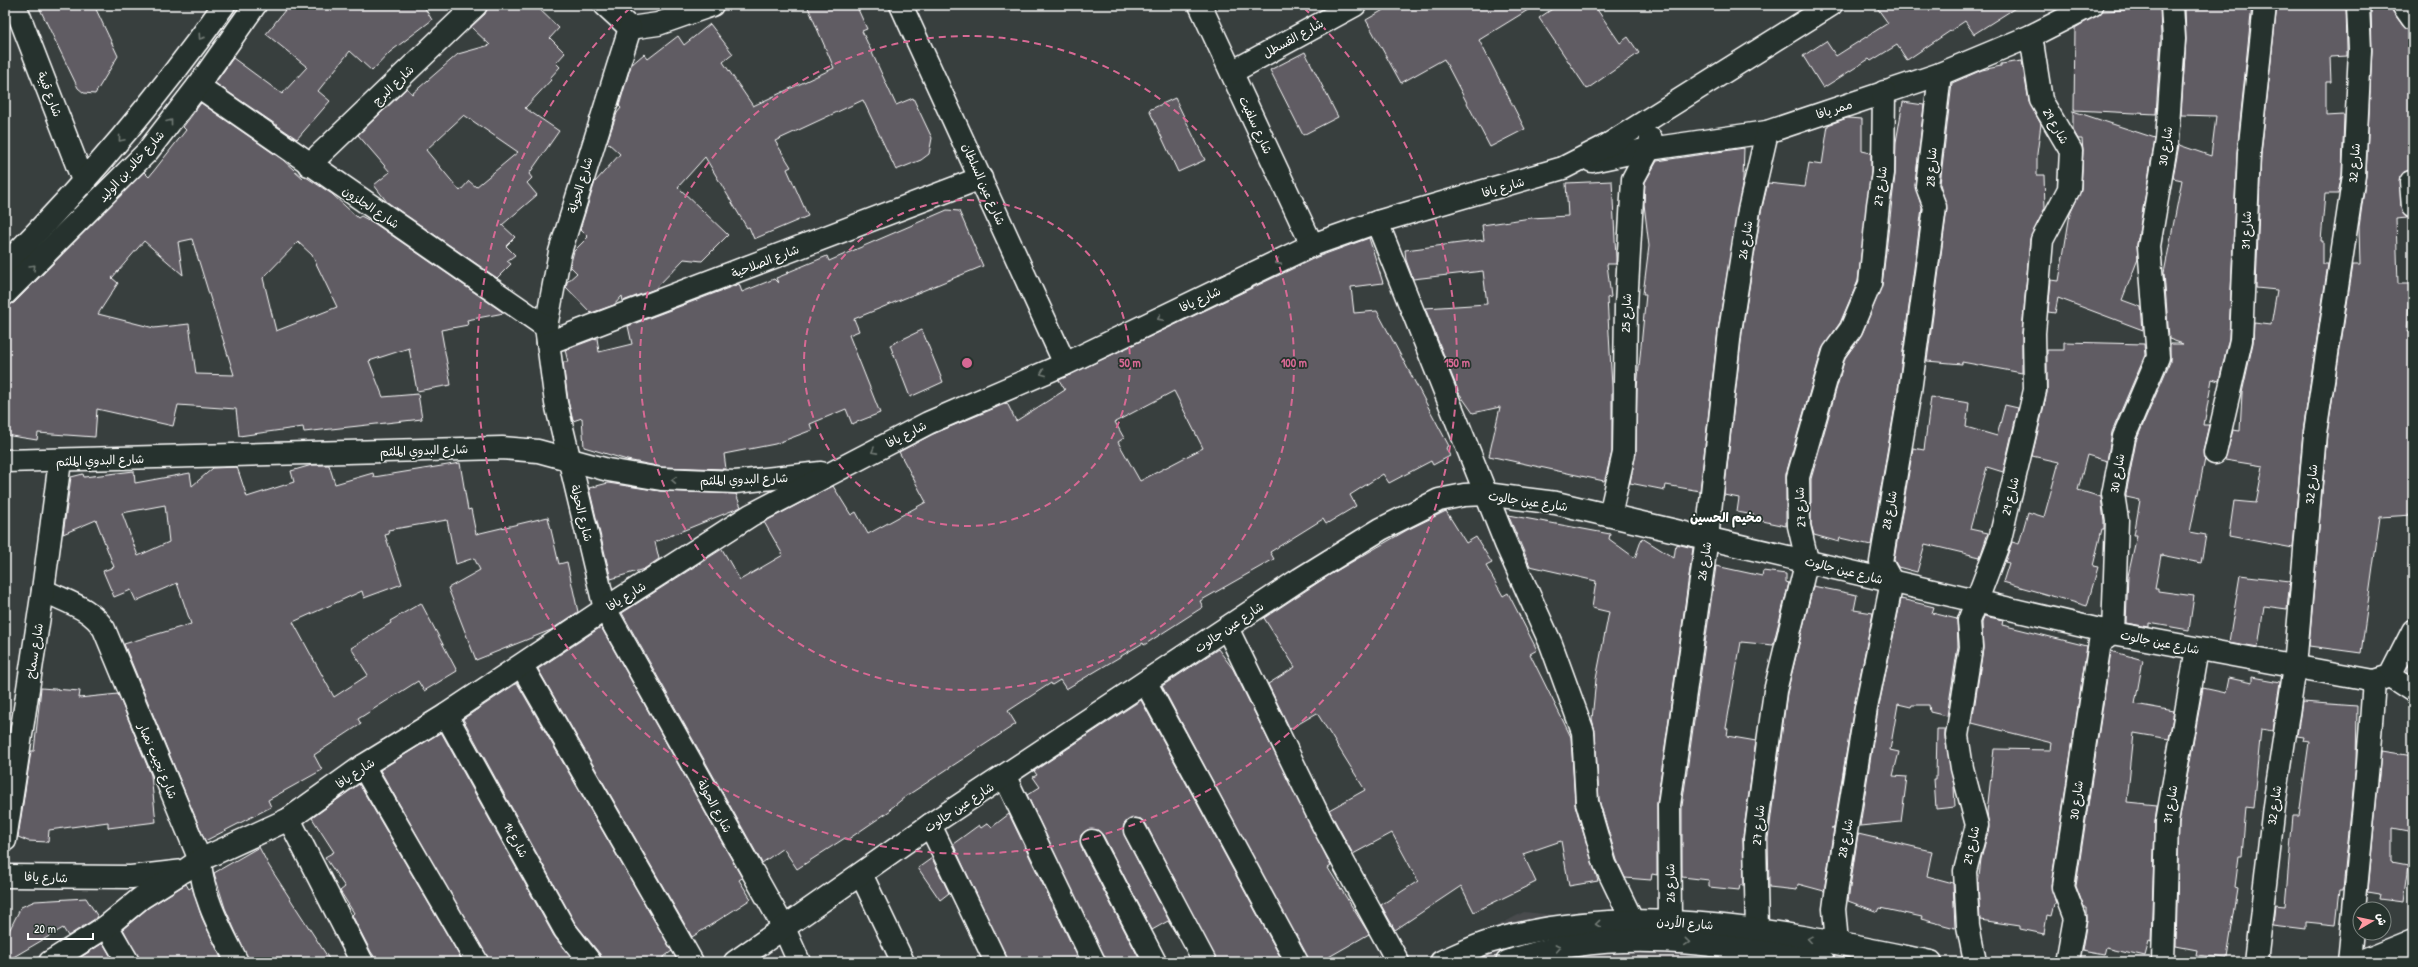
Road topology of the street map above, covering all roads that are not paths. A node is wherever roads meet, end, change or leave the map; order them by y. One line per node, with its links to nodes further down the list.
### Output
1 (15, 5): 30 (main road, شارع قبية)
2 (224, 5): 30 (main road, شارع خالد بن الوليد, one-way to 30)
3 (255, 5): 21 (main road, شارع خالد بن الوليد)
4 (476, 5): 26 (main road, شارع البرج)
5 (605, 5): 17 (main road)
6 (712, 5): 17 (main road)
7 (901, 5): 28 (main road, شارع عين السلطان)
8 (1200, 5): 19 (main road, شارع سلفيت)
9 (1355, 5): 19 (main road, شارع القسطل)
10 (1831, 5): 23 (main road, شارع يافا)
11 (2092, 5): 18 (main road, ممر يافا)
12 (2172, 5): 53 (main road, شارع 30)
13 (2265, 5): 38 (main road, شارع 31)
14 (2358, 5): 56 (main road, شارع 32)
15 (2403, 5): 16 (main road)
16 (2413, 19)
17 (630, 28): 36 (main road, شارع الحولة)
18 (2031, 36): 20 (main road, ممر يافا); 49 (main road, شارع 29)
19 (1232, 72): 33 (main road, شارع سلفيت)
20 (1940, 74): 22 (main road, ممر يافا); 47 (main road, شارع 28)
21 (198, 86): 26 (main road, شارع الجلزون); 35 (main road, شارع خالد بن الوليد, one-way to 21)
22 (1884, 92): 24 (main road, ممر يافا); 46 (main road, شارع 27)
23 (1657, 115): 25 (main road, شارع 25); 27 (main road, شارع يافا)
24 (1767, 132): 25 (main road, ممر يافا); 45 (main road, شارع 26)
25 (1649, 149): 27 (main road, ممر يافا); 44 (main road, شارع 25)
26 (309, 165): 36 (main road, شارع الجلزون)
27 (1563, 168): 32 (main road, شارع يافا)
28 (981, 178): 36 (main road, شارع الصلاحية); 37 (main road, شارع عين السلطان)
29 (2411, 182): 31 (main road)
30 (84, 184): 34 (main road, شارع خالد بن الوليد)
31 (2413, 207)
32 (1377, 222): 33 (main road, شارع يافا); 43 (main road)
33 (1312, 245): 37 (main road, شارع يافا, one-way to 37)
34 (5, 265)
35 (5, 294)
36 (547, 335): 39 (main road, شارع الحولة)
37 (1065, 364): 42 (main road, شارع يافا, one-way to 42)
38 (2215, 453)
39 (569, 458): 40 (main road, شارع البدوي الملثم); 42 (main road, شارع البدوي الملثم, one-way to 39); 50 (main road, شارع الحولة)
40 (60, 461): 41 (main road, شارع البدوي الملثم); 48 (main road, شارع سماح)
41 (5, 462)
42 (838, 471): 50 (main road, شارع يافا)
43 (1486, 494): 44 (main road, شارع عين جالوت); 51 (main road, شارع عين جالوت); 71 (main road)
44 (1610, 515): 45 (main road, شارع عين جالوت)
45 (1707, 538): 46 (main road, شارع عين جالوت); 72 (main road, شارع 26)
46 (1807, 560): 47 (main road, شارع عين جالوت); 75 (main road, شارع 27)
47 (1892, 582): 49 (main road, شارع عين جالوت); 77 (main road, شارع 28)
48 (43, 590): 66 (main road, شارع سماح); 68 (main road, شارع نجيب نصار)
49 (1976, 600): 53 (main road, شارع عين جالوت); 99 (main road, شارع 29)
50 (605, 609): 55 (main road, شارع يافا); 74 (main road, شارع الحولة)
51 (1227, 628): 58 (main road, شارع عين جالوت); 94 (main road)
52 (2413, 631): 57 (main road)
53 (2113, 633): 54 (main road, شارع عين جالوت); 100 (main road, شارع 30)
54 (2197, 649): 56 (main road, شارع عين جالوت); 101 (main road, شارع 31)
55 (522, 666): 60 (main road, شارع يافا); 85 (main road)
56 (2295, 667): 57 (main road, شارع عين جالوت); 102 (main road, شارع 32)
57 (2382, 679): 59 (main road); 103 (main road)
58 (1146, 683): 62 (main road, شارع عين جالوت); 93 (main road)
59 (2413, 691)
60 (446, 716): 61 (main road, شارع يافا); 84 (main road, شارع 14)
61 (364, 766): 63 (main road, شارع يافا); 83 (main road)
62 (1005, 777): 64 (main road, شارع عين جالوت); 90 (main road)
63 (289, 819): 68 (main road, شارع يافا); 82 (main road)
64 (930, 826): 69 (main road, شارع عين جالوت); 89 (main road)
65 (1135, 830): 92 (main road)
66 (5, 840)
67 (1092, 841): 91 (main road)
68 (192, 866): 70 (main road, شارع يافا); 73 (main road); 81 (main road, شارع نجيب نصار)
69 (861, 874): 74 (main road, شارع عين جالوت); 88 (main road)
70 (5, 876)
71 (1632, 920): 72 (main road, شارع الأردن); 95 (main road, شارع الأردن, one-way to 95)
72 (1670, 921): 75 (main road, شارع الأردن)
73 (107, 926): 79 (main road); 80 (main road)
74 (783, 926): 86 (main road, شارع عين جالوت); 87 (main road, شارع الحولة)
75 (1757, 931): 77 (main road, شارع الأردن, one-way to 75)
76 (2413, 941): 104 (main road)
77 (1837, 943): 98 (main road, شارع الأردن)
78 (2413, 961): 105 (main road)
79 (50, 962)
80 (128, 962)
81 (236, 962)
82 (362, 962)
83 (477, 962)
84 (590, 962)
85 (692, 962)
86 (734, 962)
87 (799, 962)
88 (903, 962)
89 (996, 962)
90 (1094, 962)
91 (1155, 962)
92 (1205, 962)
93 (1297, 962)
94 (1398, 962)
95 (1441, 962)
96 (1507, 962): 97 (main road, شارع الأردن, one-way to 97)
97 (1824, 962)
98 (1931, 962)
99 (1975, 962)
100 (2067, 962)
101 (2163, 962)
102 (2256, 962)
103 (2348, 962)
104 (2361, 962)
105 (2410, 962)

